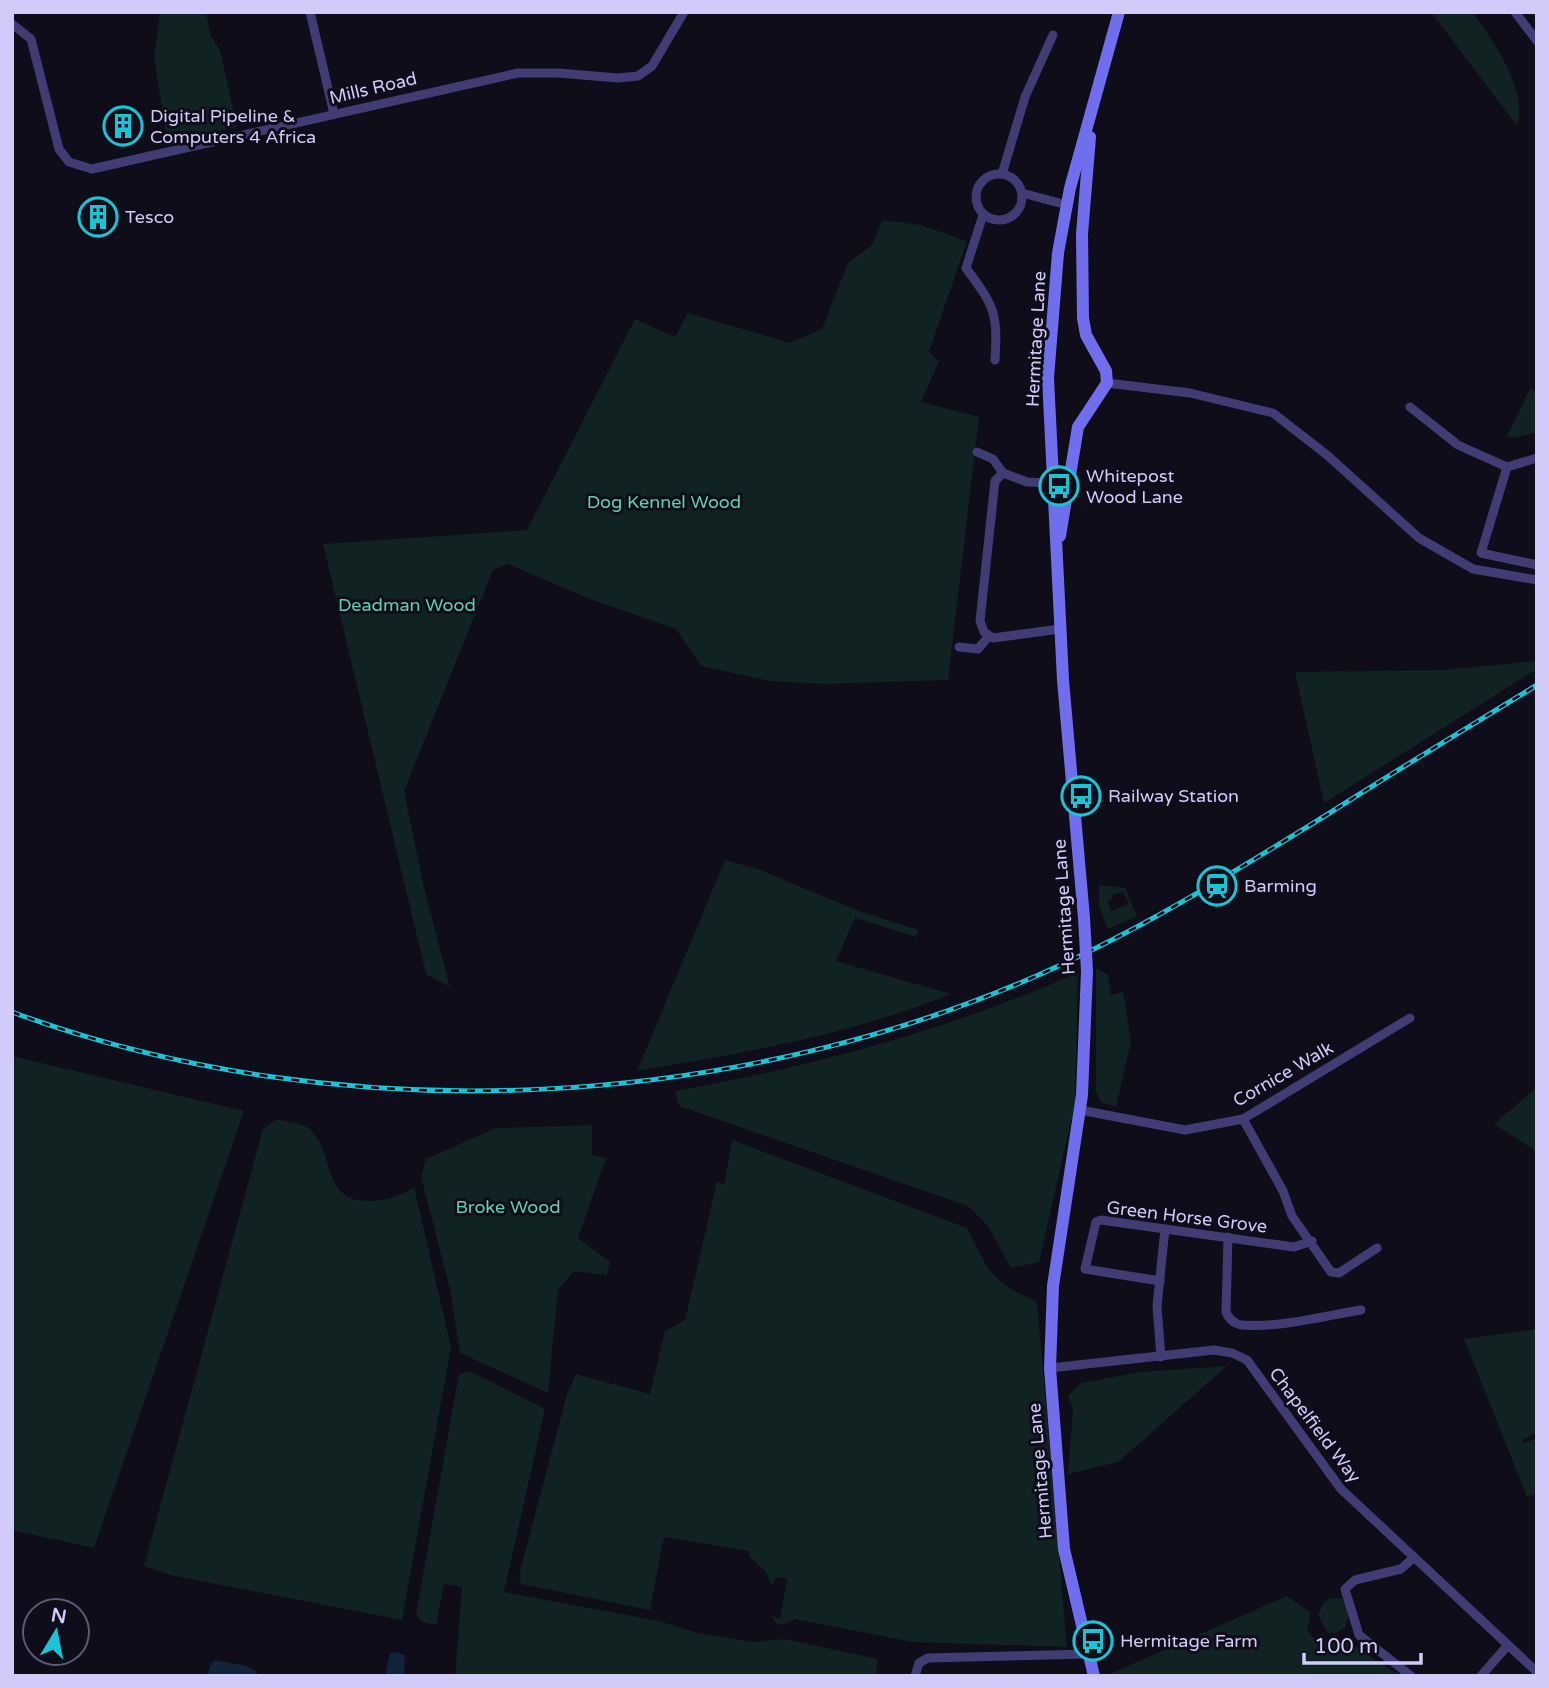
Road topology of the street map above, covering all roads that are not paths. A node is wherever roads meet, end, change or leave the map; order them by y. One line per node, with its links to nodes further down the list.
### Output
1 (310, 12): 9 (street)
2 (684, 12): 9 (street, Mills Road)
3 (1119, 12): 8 (main road, Hermitage Lane)
4 (1515, 12): 7 (street)
5 (12, 24): 9 (street, Mills Road)
6 (1053, 34): 10 (street)
7 (1537, 41)
8 (1091, 109): 12 (main road, Hermitage Lane); 15 (main road)
9 (334, 114)
10 (1002, 174): 11 (street); 13 (street)
11 (1022, 193): 12 (street); 13 (street)
12 (1067, 205): 21 (main road, Hermitage Lane)
13 (983, 215): 14 (street)
14 (995, 360)
15 (1107, 383): 22 (main road); 24 (street)
16 (1410, 407): 19 (street)
17 (977, 452): 20 (street)
18 (1537, 458): 19 (street)
19 (1507, 467): 23 (street)
20 (1003, 473): 21 (street); 26 (street)
21 (1051, 483): 22 (main road, Hermitage Lane)
22 (1056, 565): 25 (main road, Hermitage Lane)
23 (1537, 565)
24 (1537, 580)
25 (1060, 629): 26 (street); 29 (main road, Hermitage Lane, bridge)
26 (989, 636): 27 (street)
27 (959, 647)
28 (1410, 1018): 30 (street, Cornice Walk)
29 (1080, 1110): 30 (street, Cornice Walk); 38 (main road, Hermitage Lane)
30 (1243, 1119): 33 (street)
31 (1166, 1229): 32 (street, Green Horse Grove); 35 (street); 35 (street, Green Horse Grove)
32 (1227, 1237): 33 (street, Green Horse Grove); 36 (street)
33 (1312, 1241): 34 (street)
34 (1377, 1248)
35 (1160, 1281): 37 (street)
36 (1361, 1310)
37 (1161, 1357): 38 (street, Chapelfield Way); 39 (street, Chapelfield Way)
38 (1050, 1368): 41 (main road, Hermitage Lane)
39 (1413, 1558): 40 (street, Chapelfield Way); 45 (street)
40 (1508, 1645): 42 (street, Chapelfield Way); 46 (street)
41 (1089, 1654): 43 (street); 44 (main road, Hermitage Lane)
42 (1537, 1672)
43 (915, 1676)
44 (1094, 1676)
45 (1411, 1676)
46 (1481, 1676)

